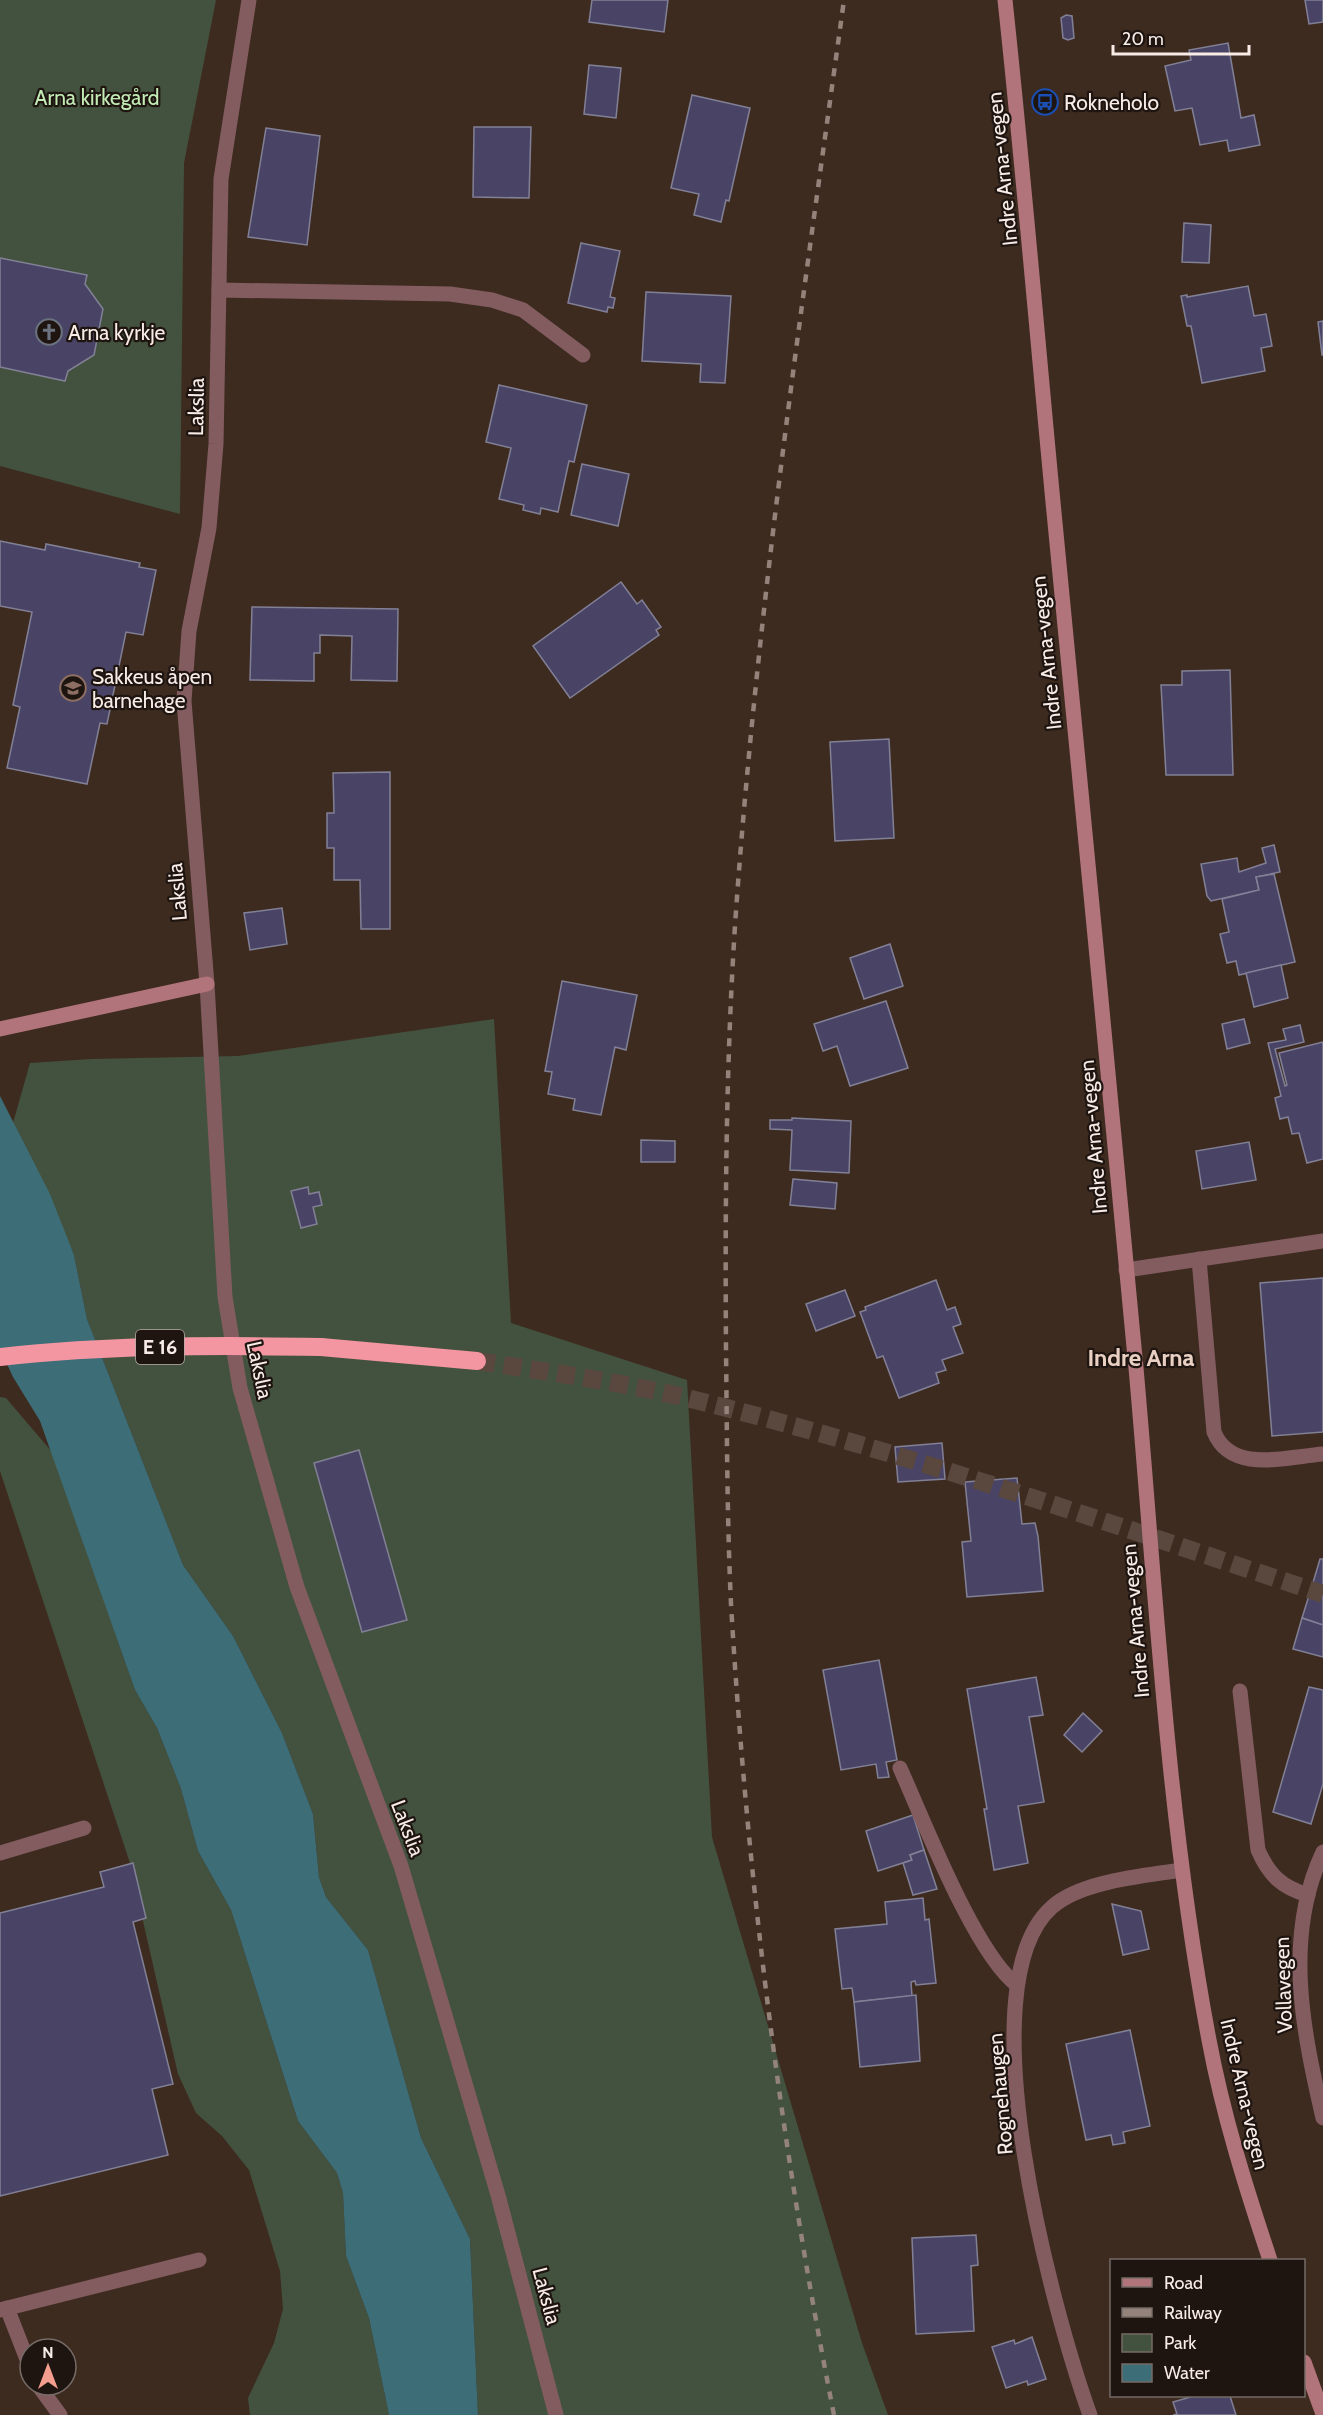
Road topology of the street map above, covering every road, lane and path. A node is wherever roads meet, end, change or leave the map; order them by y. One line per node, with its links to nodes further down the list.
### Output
1 (249, 0): 3 (street, Lakslia)
2 (1005, 0): 9 (main road, Indre Arna-vegen)
3 (219, 290): 4 (street); 5 (street, Lakslia)
4 (583, 355)
5 (207, 984): 6 (main road); 30 (street, Lakslia)
6 (1, 1028)
7 (1323, 1241): 8 (street)
8 (1200, 1259): 9 (street); 12 (street)
9 (1126, 1270): 18 (main road, Indre Arna-vegen)
10 (0, 1357): 11 (highway, E 16, bridge)
11 (477, 1361)
12 (1323, 1454)
13 (1240, 1691): 19 (street)
14 (900, 1768): 20 (street)
15 (84, 1828): 17 (street)
16 (1323, 1852): 19 (street, Vollavegen)
17 (0, 1853)
18 (1181, 1869): 20 (street, Rognehaugen); 22 (main road, Indre Arna-vegen)
19 (1308, 1895): 21 (street, Vollavegen)
20 (1017, 1985): 31 (street, Rognehaugen)
21 (1323, 2118)
22 (1270, 2259)
23 (199, 2260): 24 (street)
24 (4, 2309): 25 (street)
25 (18, 2340)
26 (1305, 2365): 28 (main road)
27 (47, 2397): 29 (street)
28 (1323, 2414)
29 (60, 2415)
30 (556, 2415)
31 (1090, 2415)

